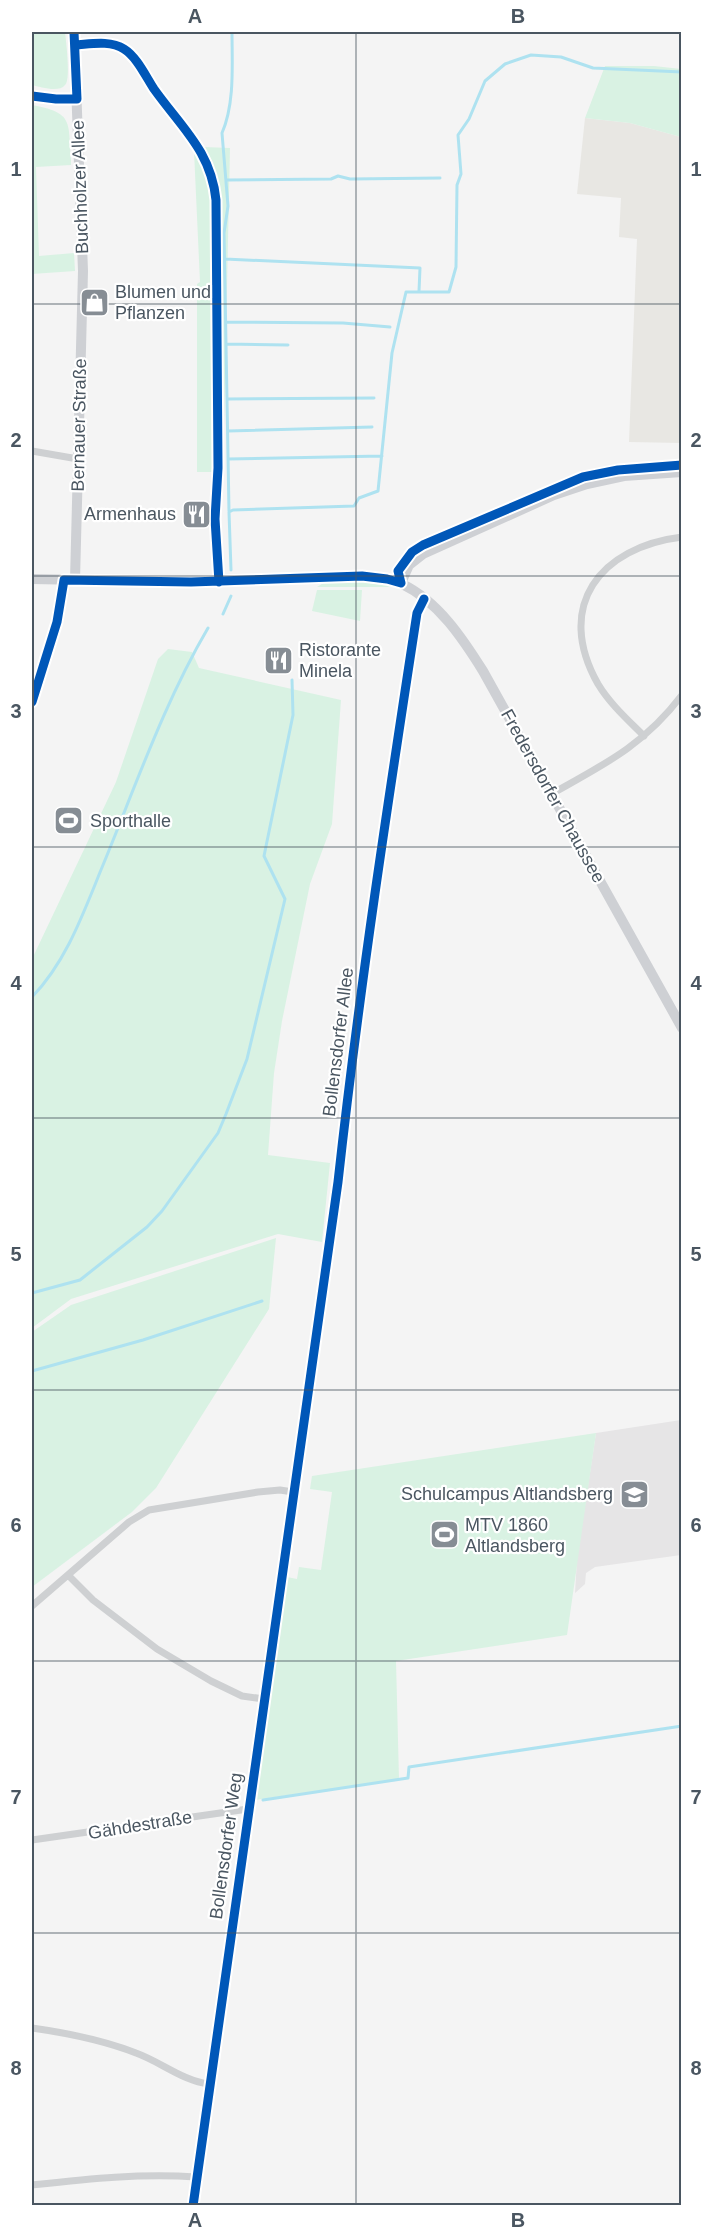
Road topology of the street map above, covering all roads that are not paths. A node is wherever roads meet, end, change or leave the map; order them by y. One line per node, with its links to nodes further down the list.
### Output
1 (74, 32): 3 (main road, Buchholzer Allee)
2 (32, 96): 3 (main road)
3 (76, 99): 4 (main road, Buchholzer Allee)
4 (83, 271): 6 (main road, Bernauer Straße)
5 (32, 451): 6 (street)
6 (78, 459): 10 (main road, Bernauer Straße)
7 (681, 472): 11 (main road)
8 (681, 537): 15 (street)
9 (32, 579): 10 (main road)
10 (69, 580): 11 (main road); 14 (street)
11 (401, 583): 12 (main road, Fredersdorfer Chaussee)
12 (424, 599): 16 (main road, Fredersdorfer Chaussee); 18 (street, Bollensdorfer Allee)
13 (681, 695): 15 (street)
14 (32, 702)
15 (644, 736): 16 (street)
16 (553, 793): 17 (main road, Fredersdorfer Chaussee)
17 (681, 1028)
18 (292, 1492): 19 (street); 21 (street, Bollensdorfer Weg)
19 (68, 1575): 20 (street); 21 (street)
20 (32, 1606)
21 (264, 1699): 22 (street, Bollensdorfer Weg)
22 (248, 1809): 23 (street, Gähdestraße); 25 (street, Bollensdorfer Weg)
23 (32, 1840)
24 (32, 2028): 25 (street)
25 (209, 2084): 26 (street, Bollensdorfer Weg)
26 (196, 2177): 27 (street); 28 (street, Bollensdorfer Weg)
27 (32, 2185)
28 (193, 2205)

